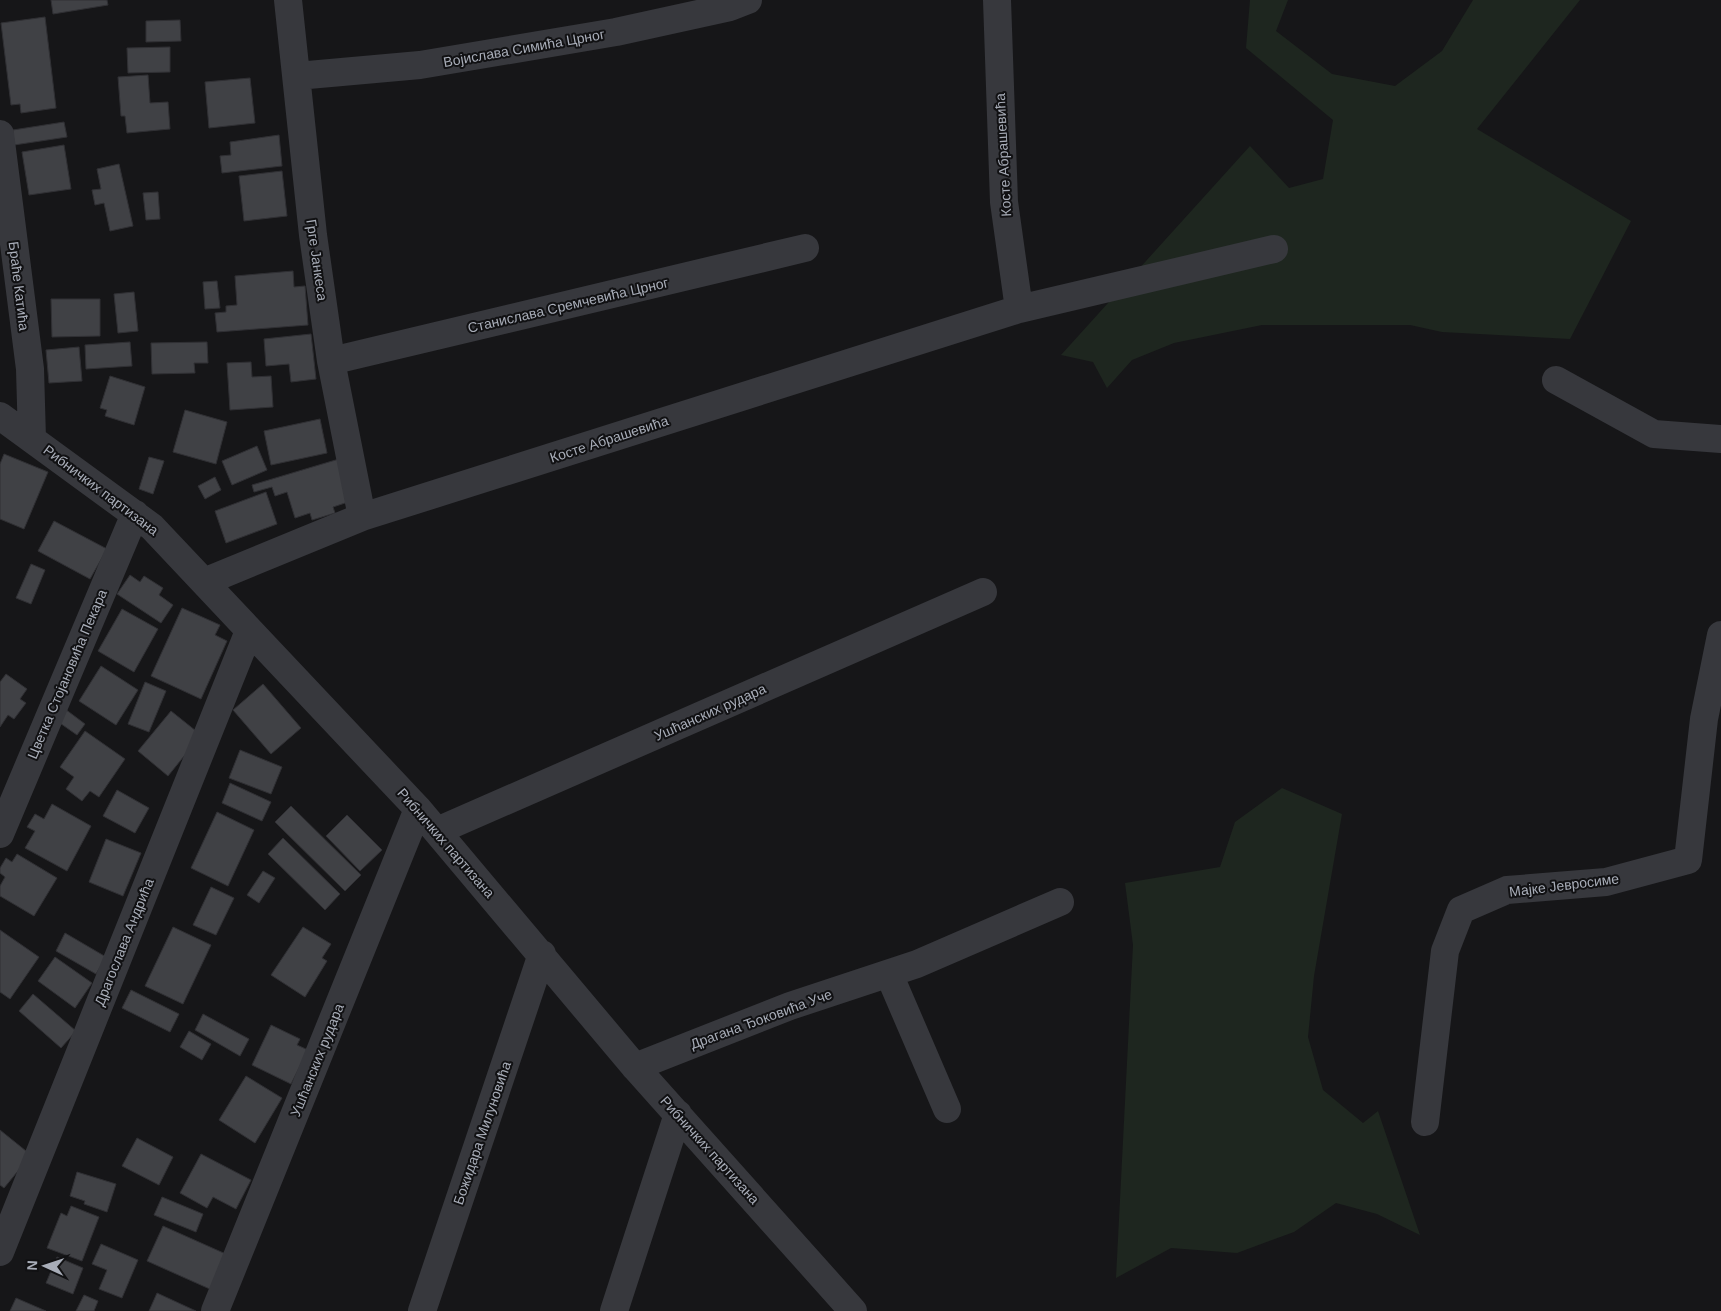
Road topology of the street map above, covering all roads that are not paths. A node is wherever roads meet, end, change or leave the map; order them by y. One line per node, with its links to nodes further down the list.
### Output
1 (288, 0): 4 (street, Грге Јанкеса)
2 (748, 0): 4 (street, Војислава Симића Црног)
3 (997, 0): 8 (street, Косте Абрашевића)
4 (297, 76): 9 (street, Грге Јанкеса)
5 (0, 134): 12 (street, Браће Катића)
6 (805, 248): 9 (street, Станислава Сремчевића Црног)
7 (1274, 248): 8 (street, Косте Абрашевића)
8 (1019, 309): 15 (street, Косте Абрашевића)
9 (332, 361): 15 (street, Грге Јанкеса)
10 (1556, 380): 13 (street)
11 (0, 416): 12 (street, Рибничких партизана)
12 (32, 439): 14 (street, Рибничких партизана)
13 (1721, 439)
14 (135, 514): 16 (street, Рибничких партизана); 22 (street, Цветка Стојановића Пекара)
15 (362, 517): 16 (street, Косте Абрашевића)
16 (204, 582): 18 (street, Рибничких партизана)
17 (983, 592): 21 (street, Ушћанских рудара)
18 (249, 631): 20 (street, Рибничких партизана); 30 (street, Драгослава Андрића)
19 (1721, 634): 29 (street, Мајке Јевросиме)
20 (418, 808): 21 (street, Рибничких партизана); 32 (street, Ушћанских рудара)
21 (438, 831): 24 (street, Рибничких партизана)
22 (0, 834)
23 (1060, 902): 25 (street, Драгана Ђоковића Уче)
24 (542, 954): 26 (street, Рибничких партизана); 33 (street, Божидара Милуновића)
25 (889, 974): 26 (street, Драгана Ђоковића Уче); 27 (street)
26 (634, 1066): 28 (street, Рибничких партизана)
27 (947, 1109)
28 (678, 1114): 31 (street, Рибничких партизана); 34 (street)
29 (1426, 1122)
30 (0, 1252)
31 (842, 1305)
32 (215, 1311)
33 (422, 1311)
34 (614, 1311)

